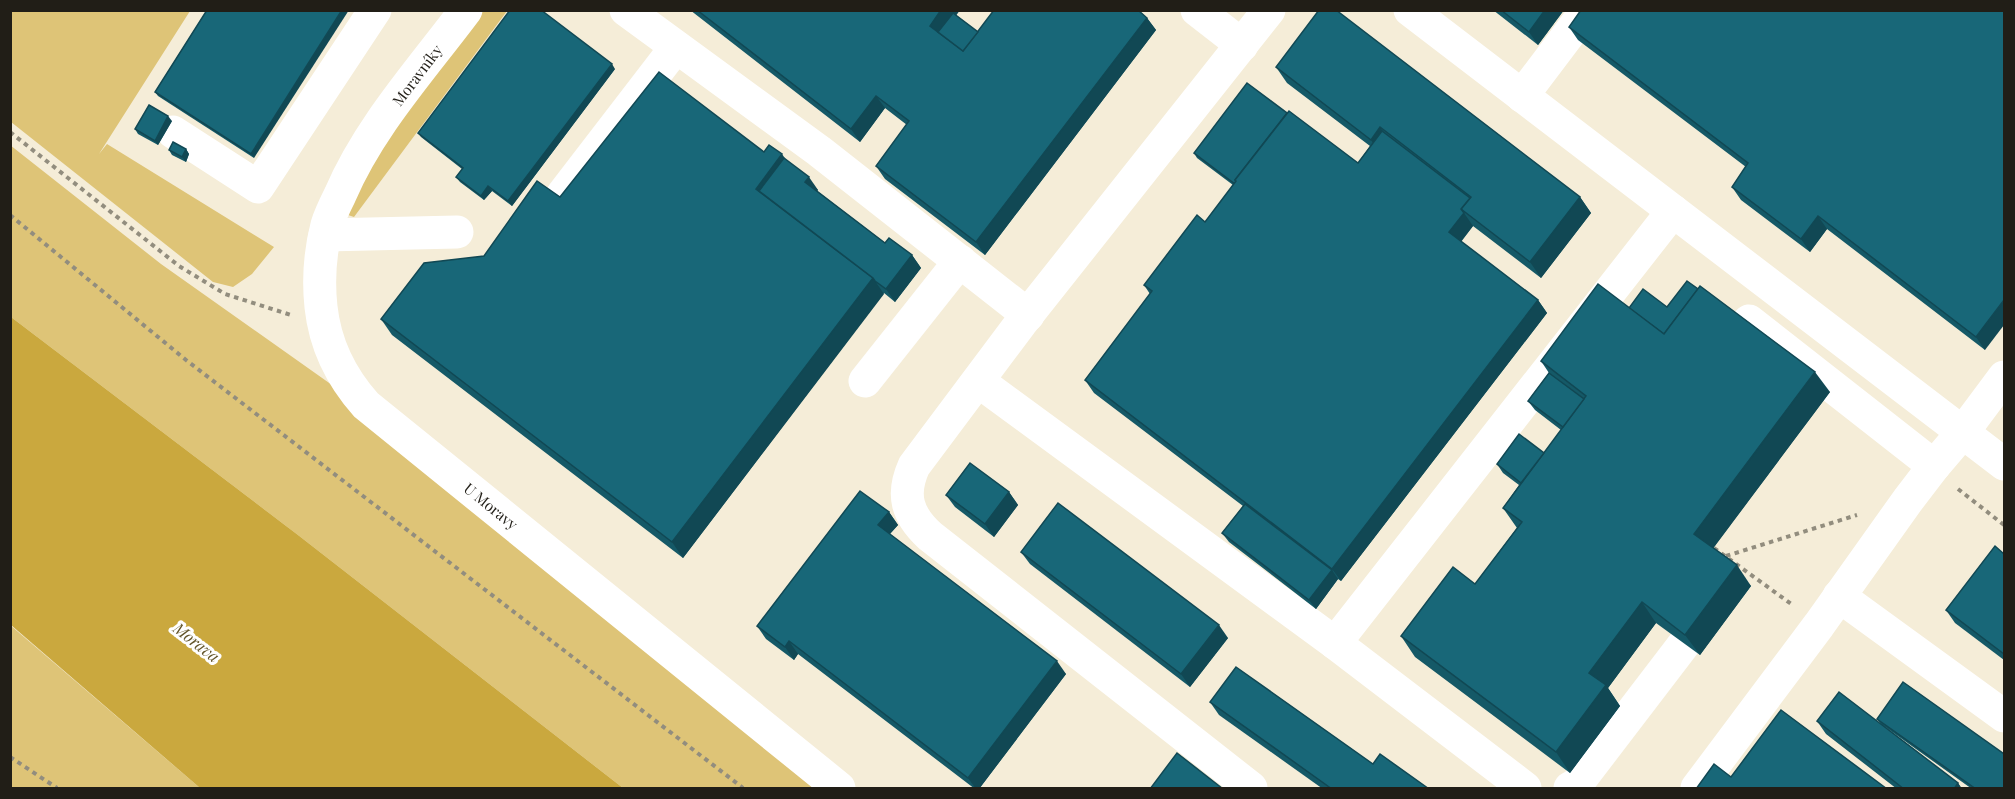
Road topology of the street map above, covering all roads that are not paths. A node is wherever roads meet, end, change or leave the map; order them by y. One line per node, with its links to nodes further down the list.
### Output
1 (375, 10): 11 (street)
2 (466, 10): 12 (street, Moravníky)
3 (626, 10): 9 (street)
4 (1197, 10): 8 (street)
5 (1269, 10): 8 (street)
6 (1410, 10): 10 (street)
7 (1587, 10): 10 (street)
8 (1242, 45): 18 (street)
9 (676, 47): 13 (street); 17 (street)
10 (1522, 96): 14 (street)
11 (173, 132)
12 (369, 139): 16 (street, U Moravy)
13 (562, 194)
14 (1673, 211): 23 (street); 27 (street)
15 (457, 232): 16 (street)
16 (325, 235): 31 (street, U Moravy)
17 (960, 261): 18 (street); 21 (street)
18 (1028, 315): 22 (street)
19 (1749, 321): 25 (street)
20 (2004, 376): 23 (street)
21 (865, 381)
22 (978, 381): 27 (street); 32 (street)
23 (1963, 432): 24 (street); 25 (street)
24 (2004, 464)
25 (1934, 466): 26 (street)
26 (1839, 596): 29 (street); 34 (street)
27 (1335, 643): 33 (street)
28 (1684, 644): 30 (street)
29 (2004, 716)
30 (1576, 787)
31 (839, 789)
32 (1251, 789)
33 (1525, 789)
34 (1697, 789)

